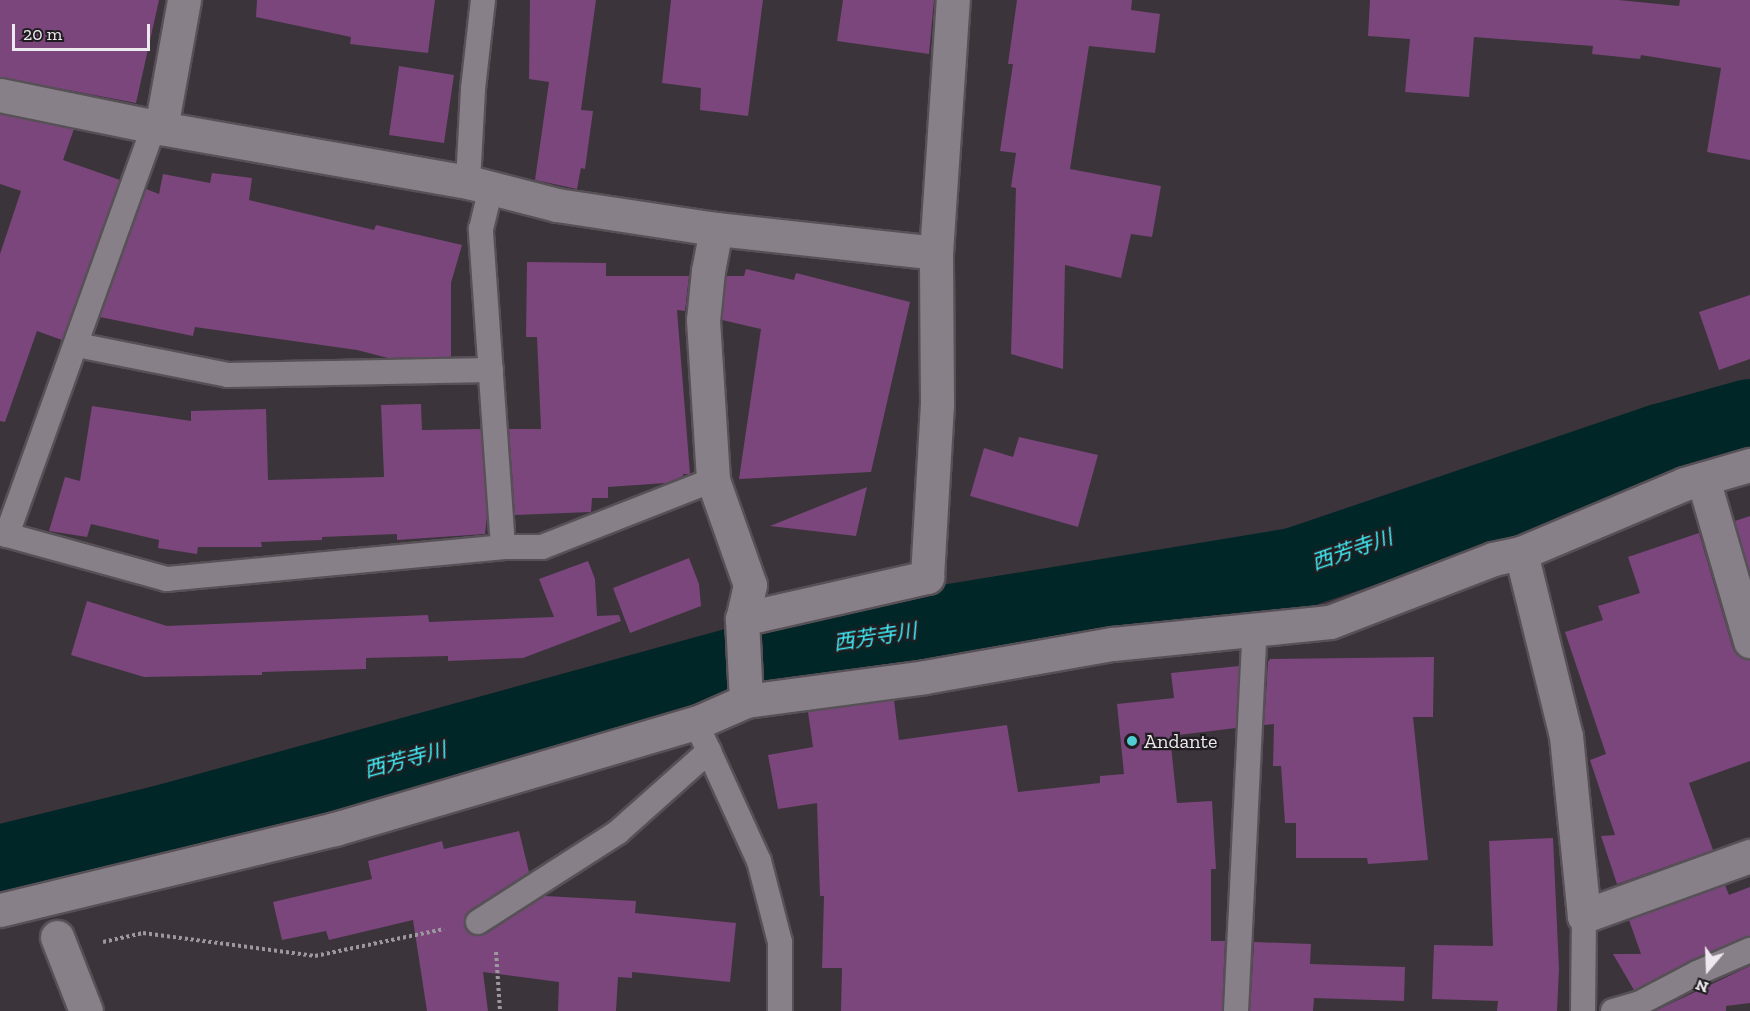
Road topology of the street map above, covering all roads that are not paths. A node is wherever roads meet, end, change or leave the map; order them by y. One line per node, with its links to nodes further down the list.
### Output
1 (184, 0): 5 (street)
2 (483, 0): 6 (lane)
3 (953, 0): 8 (street)
4 (0, 95): 5 (street)
5 (157, 127): 6 (street); 9 (lane)
6 (479, 185): 7 (street); 10 (lane)
7 (716, 229): 8 (street); 13 (street)
8 (936, 254): 16 (street)
9 (77, 345): 10 (lane); 14 (lane)
10 (491, 370): 14 (lane)
11 (1750, 465): 12 (street)
12 (1703, 479): 15 (street); 18 (street)
13 (713, 480): 14 (lane); 16 (street)
14 (503, 547)
15 (1521, 553): 17 (street); 23 (street)
16 (742, 619): 19 (street)
17 (1255, 629): 19 (street); 29 (lane)
18 (1750, 641)
19 (746, 701): 20 (street)
20 (703, 737): 22 (street); 24 (lane); 28 (lane)
21 (1750, 856): 23 (street)
22 (0, 910)
23 (1584, 916): 30 (lane)
24 (478, 922)
25 (57, 937): 27 (street)
26 (1750, 950): 31 (lane)
27 (86, 1011)
28 (780, 1011)
29 (1236, 1011)
30 (1583, 1011)
31 (1613, 1011)

